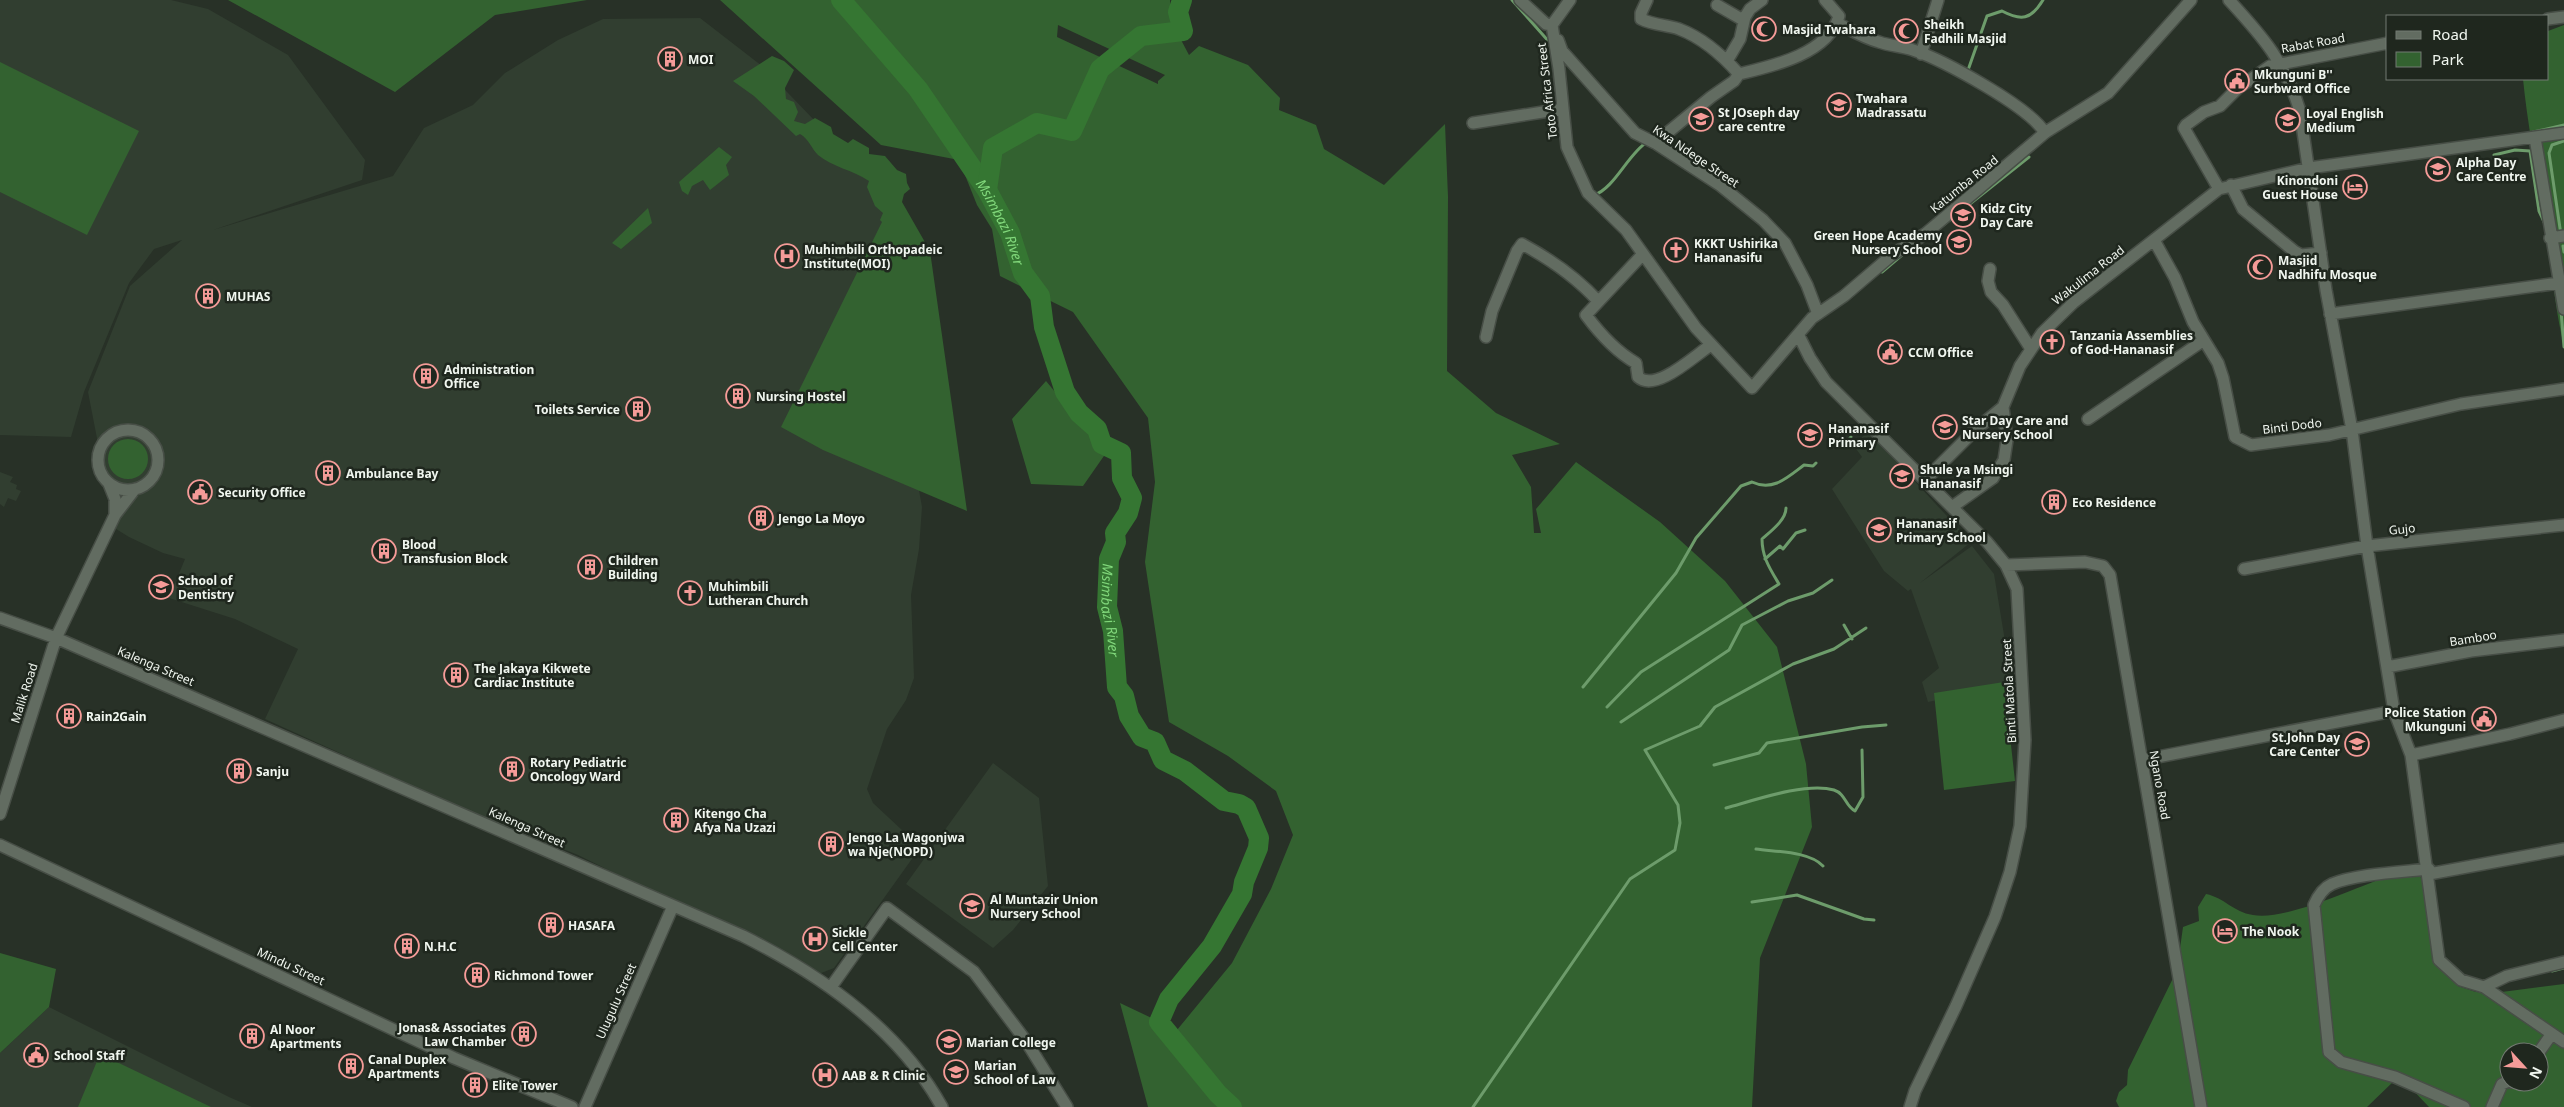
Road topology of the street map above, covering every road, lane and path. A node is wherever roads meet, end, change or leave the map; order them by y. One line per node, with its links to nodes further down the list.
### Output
1 (1520, 0): 14 (street)
2 (1570, 0): 14 (street)
3 (1647, 0): 17 (street)
4 (1762, 0): 12 (street)
5 (1825, 0): 13 (street)
6 (1938, 0): 16 (street)
7 (2191, 0): 22 (street, Katumba Road)
8 (2229, 0): 18 (street)
9 (1717, 5): 12 (street)
10 (2564, 16): 11 (street)
11 (2549, 19)
12 (1744, 20): 17 (street)
13 (1837, 23): 16 (street); 19 (street)
14 (1552, 24): 20 (street, Toto Africa Street); 25 (street, Kwa Ndege Street)
15 (2386, 43): 18 (street, Rabat Road)
16 (1921, 54): 22 (street)
17 (1727, 61): 19 (street)
18 (2281, 62): 26 (street); 28 (street, Rabat Road)
19 (1739, 74): 25 (street)
20 (1562, 109): 21 (street); 33 (street, Toto Africa Street)
21 (1473, 123)
22 (2045, 133): 38 (street, Katumba Road)
23 (2564, 133): 24 (street, Wakulima Road)
24 (2535, 138): 26 (street, Wakulima Road); 30 (street)
25 (1655, 143): 38 (street, Kwa Ndege Street)
26 (2309, 168): 27 (street, Wakulima Road); 32 (street)
27 (2231, 185): 28 (street, Wakulima Road); 32 (street)
28 (2219, 189): 31 (street, Wakulima Road)
29 (2564, 236): 30 (street)
30 (2550, 238): 35 (street)
31 (2154, 240): 42 (street, Binti Dodo); 44 (street, Wakulima Road)
32 (2321, 253): 39 (street)
33 (1643, 254): 36 (street); 43 (street, Toto Africa Street)
34 (1990, 269): 44 (street)
35 (2559, 282): 37 (street); 39 (street)
36 (1598, 300): 41 (street); 43 (street)
37 (2564, 309)
38 (1818, 314): 40 (street, Katumba Road)
39 (2330, 314): 49 (street)
40 (1799, 336): 45 (street, Katumba Road); 50 (street, Binti Matola Street)
41 (1486, 337)
42 (2204, 340): 48 (street); 49 (street, Binti Dodo)
43 (1710, 345): 45 (street, Toto Africa Street)
44 (2031, 348): 47 (street, Wakulima Road)
45 (1752, 388)
46 (2564, 388): 49 (street, Binti Dodo)
47 (2003, 407): 50 (street, Wakulima Road); 53 (street, Wakulima Road)
48 (2088, 419)
49 (2352, 430): 56 (street)
50 (1925, 480): 53 (street, Binti Matola Street)
51 (109, 484): 52 (street); 52 (street); 54 (street)
52 (135, 489): 54 (street, Malik Road)
53 (1952, 507): 57 (street, Binti Matola Street)
54 (115, 515): 60 (street, Malik Road)
55 (2564, 524): 56 (street, Gujo)
56 (2368, 546): 58 (street, Gujo); 62 (street)
57 (2006, 565): 66 (street, Ngano Road); 83 (street, Binti Matola Street)
58 (2244, 569)
59 (0, 618): 60 (street, Kalenga Street)
60 (56, 638): 67 (street, Malik Road); 71 (street, Kalenga Street)
61 (2564, 640): 62 (street, Bamboo)
62 (2387, 667): 63 (street)
63 (2394, 711): 65 (street); 66 (street)
64 (2564, 720): 65 (street)
65 (2411, 755): 70 (street)
66 (2142, 760): 84 (street, Ngano Road)
67 (0, 814)
68 (0, 845): 79 (street, Mindu Street)
69 (2564, 849): 70 (street)
70 (2429, 871): 74 (street); 85 (street)
71 (673, 906): 73 (street, Kalenga Street); 80 (street, Ulugulu Street)
72 (2564, 962): 74 (street)
73 (830, 987): 81 (street, Kalenga Street); 82 (street)
74 (2484, 987): 75 (street)
75 (2552, 1035): 76 (street); 77 (street)
76 (2547, 1042)
77 (2564, 1042)
78 (2499, 1091): 86 (street)
79 (572, 1107)
80 (584, 1107)
81 (942, 1107)
82 (1067, 1107)
83 (1910, 1107)
84 (2202, 1107)
85 (2464, 1107)
86 (2492, 1107)

